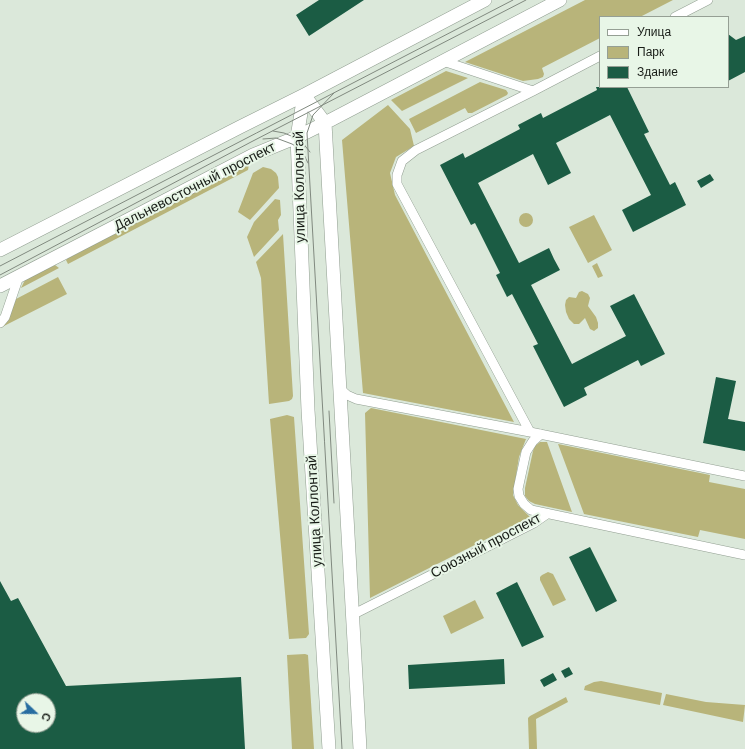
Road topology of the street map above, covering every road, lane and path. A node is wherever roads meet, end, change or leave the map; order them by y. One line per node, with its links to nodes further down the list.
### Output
1 (485, 0): 8 (main road)
2 (560, 0): 6 (main road, Дальневосточный проспект)
3 (708, 0): 4 (street)
4 (677, 16)
5 (599, 57): 7 (street)
6 (444, 61): 7 (street); 9 (main road, Дальневосточный проспект)
7 (533, 91): 16 (street)
8 (304, 95): 9 (main road, улица Коллонтай); 10 (main road, улица Коллонтай); 11 (main road)
9 (325, 123): 10 (main road, Дальневосточный проспект); 15 (main road, улица Коллонтай)
10 (297, 137): 12 (main road, Дальневосточный проспект); 22 (main road, улица Коллонтай)
11 (0, 250)
12 (19, 276): 13 (main road, Дальневосточный проспект); 14 (street)
13 (0, 286)
14 (0, 323)
15 (340, 389): 16 (street); 21 (main road, улица Коллонтай)
16 (530, 432): 17 (street)
17 (541, 434): 18 (street); 19 (street)
18 (745, 476)
19 (547, 514): 20 (street, Союзный проспект); 21 (street, Союзный проспект)
20 (745, 555)
21 (352, 615): 23 (main road, улица Коллонтай)
22 (329, 749)
23 (360, 749)

